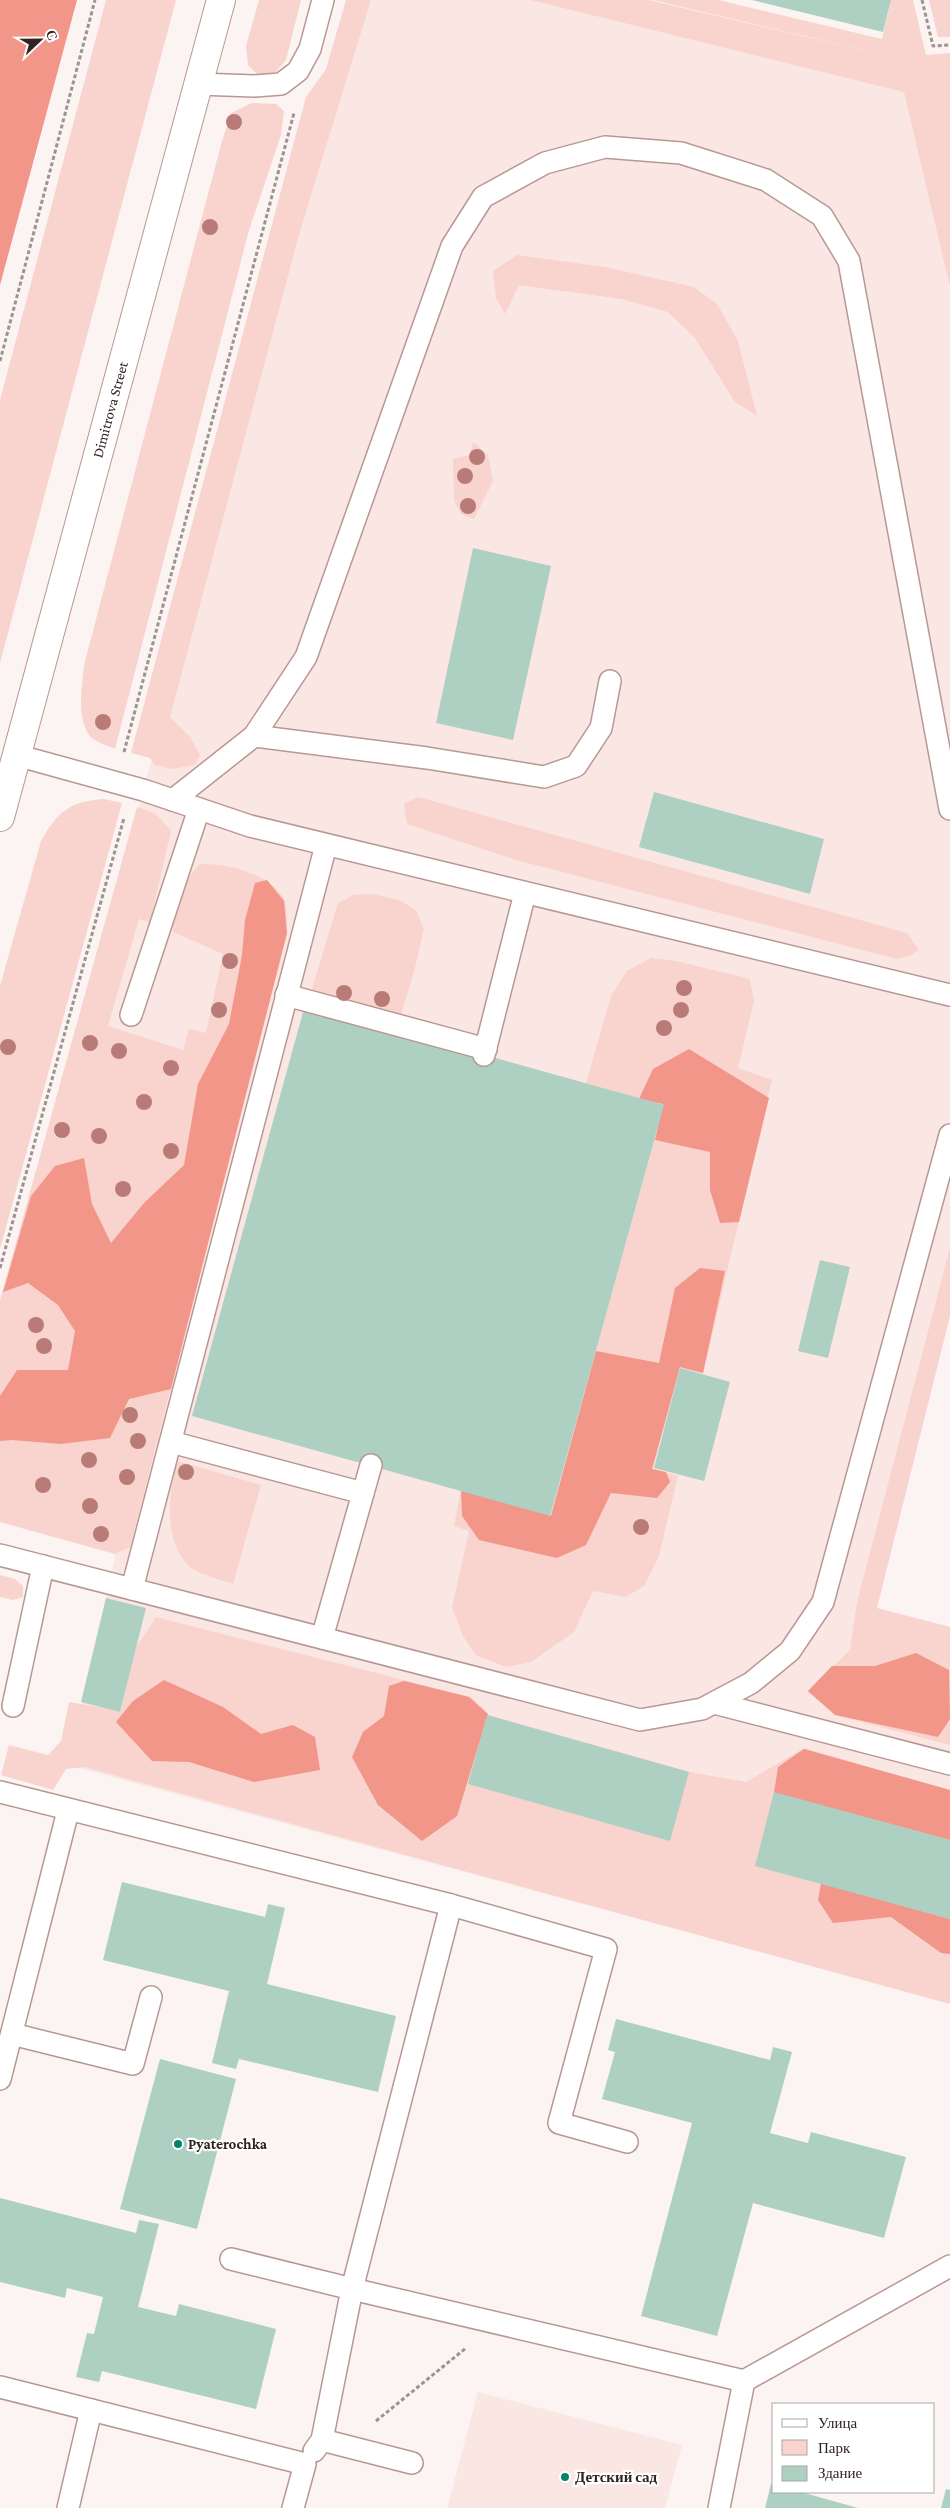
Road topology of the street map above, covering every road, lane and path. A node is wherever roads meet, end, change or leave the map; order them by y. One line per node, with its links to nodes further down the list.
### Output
1 (95, 0): 8 (path)
2 (221, 0): 6 (main road, Dimitrova Street)
3 (323, 0): 6 (lane)
4 (922, 0): 5 (path)
5 (950, 45)
6 (198, 84): 11 (main road, Dimitrova Street)
7 (295, 108): 12 (path)
8 (0, 361)
9 (610, 681): 10 (lane)
10 (254, 736): 13 (lane); 15 (lane)
11 (16, 755): 12 (lane); 16 (main road, Dimitrova Street)
12 (126, 786): 13 (lane); 23 (path)
13 (173, 800): 14 (lane)
14 (199, 809): 17 (lane); 21 (lane)
15 (950, 810)
16 (0, 817)
17 (326, 845): 18 (lane); 19 (lane)
18 (525, 893): 19 (lane); 20 (lane)
19 (286, 995): 24 (lane)
20 (950, 995)
21 (131, 1015)
22 (950, 1135): 31 (lane)
23 (0, 1268)
24 (171, 1442): 26 (lane); 29 (lane)
25 (371, 1465): 26 (lane)
26 (363, 1493): 30 (lane)
27 (0, 1555): 28 (lane)
28 (43, 1566): 29 (lane); 32 (lane)
29 (132, 1589): 30 (lane)
30 (322, 1638): 31 (lane)
31 (714, 1703): 33 (lane)
32 (13, 1706)
33 (950, 1764)
34 (0, 1792): 35 (lane)
35 (68, 1811): 36 (lane); 38 (lane)
36 (451, 1905): 40 (lane); 43 (lane)
37 (151, 1997): 38 (lane)
38 (12, 2034): 39 (lane)
39 (0, 2079)
40 (627, 2142)
41 (232, 2259): 43 (lane)
42 (950, 2266): 45 (lane)
43 (352, 2289): 44 (lane); 48 (lane)
44 (495, 2322): 45 (lane); 49 (path)
45 (744, 2381): 54 (lane)
46 (0, 2387): 47 (lane)
47 (91, 2410): 51 (lane); 52 (lane)
48 (322, 2440): 49 (lane); 51 (lane)
49 (346, 2446): 50 (lane)
50 (412, 2463)
51 (305, 2464): 53 (lane)
52 (68, 2508)
53 (293, 2508)
54 (720, 2508)

